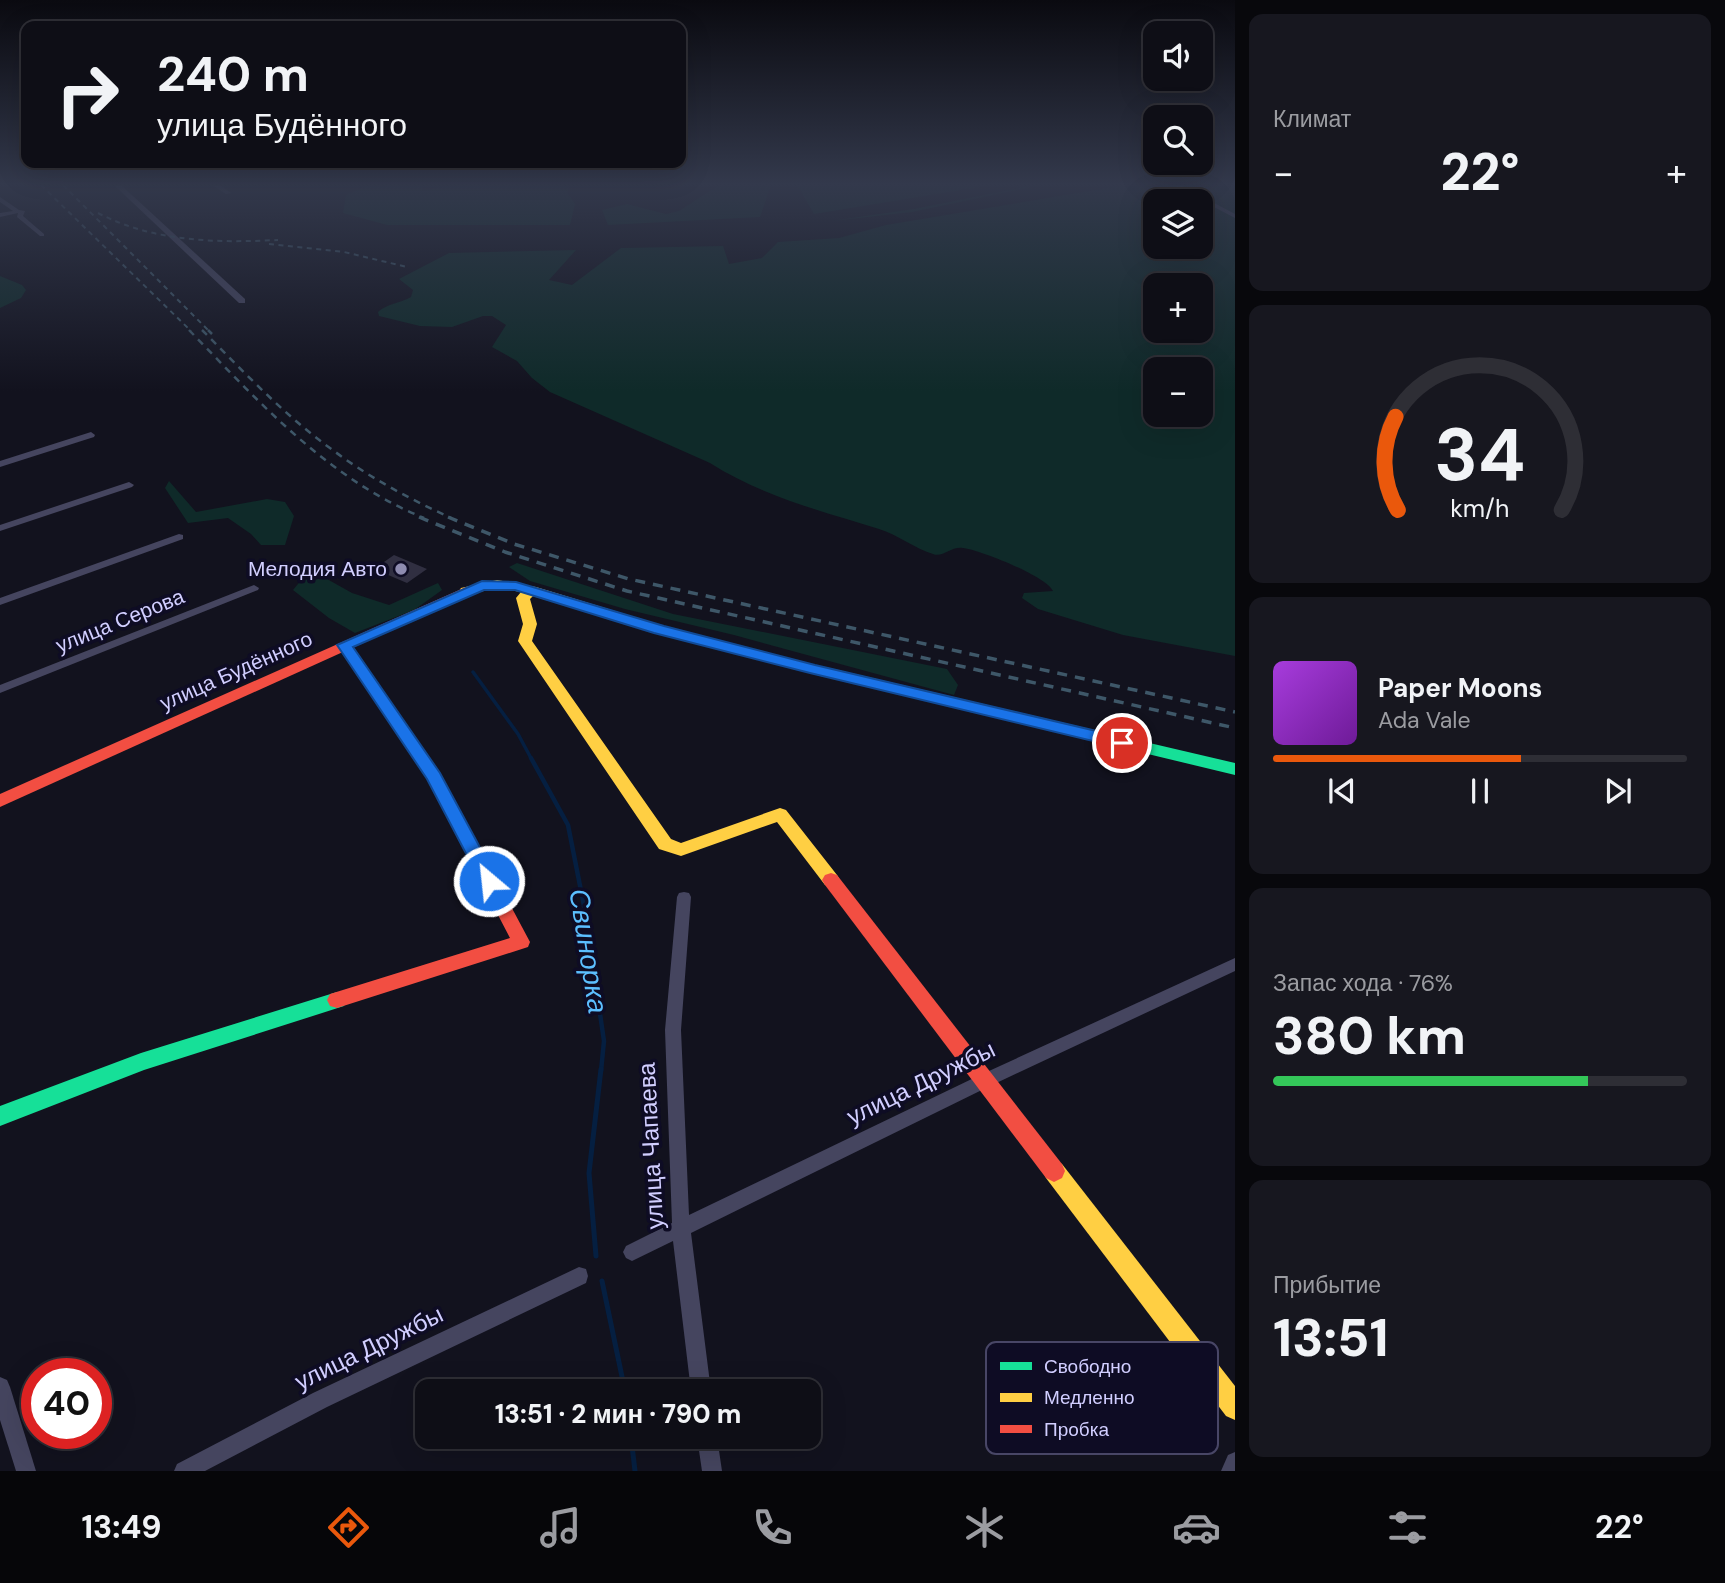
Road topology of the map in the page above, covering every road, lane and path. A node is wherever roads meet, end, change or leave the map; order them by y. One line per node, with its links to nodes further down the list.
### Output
1 (191, 254): 2 (street)
2 (242, 301)
3 (91, 435): 4 (street)
4 (0, 464)
5 (128, 485): 6 (street)
6 (0, 528)
7 (179, 537): 10 (street)
8 (254, 588): 12 (street, улица Серова)
9 (531, 590): 11 (street, улица Будённого); 13 (street, улица Будённого); 17 (street)
10 (0, 602)
11 (345, 645): 14 (street, улица Будённого); 18 (street)
12 (0, 689)
13 (1235, 769)
14 (0, 801)
15 (684, 897): 19 (street, улица Чапаева)
16 (1235, 964): 17 (street, улица Дружбы)
17 (984, 1081): 19 (street, улица Дружбы); 22 (street)
18 (0, 1116)
19 (681, 1229): 20 (street, улица Дружбы); 23 (street, улица Чапаева)
20 (632, 1252)
21 (579, 1276): 30 (street, улица Дружбы)
22 (1185, 1342)
23 (700, 1379)
24 (1218, 1385): 26 (street)
25 (0, 1387): 29 (street)
26 (1235, 1407)
27 (709, 1449): 31 (street)
28 (1235, 1462): 32 (street)
29 (26, 1471)
30 (184, 1471)
31 (712, 1471)
32 (1231, 1471)

